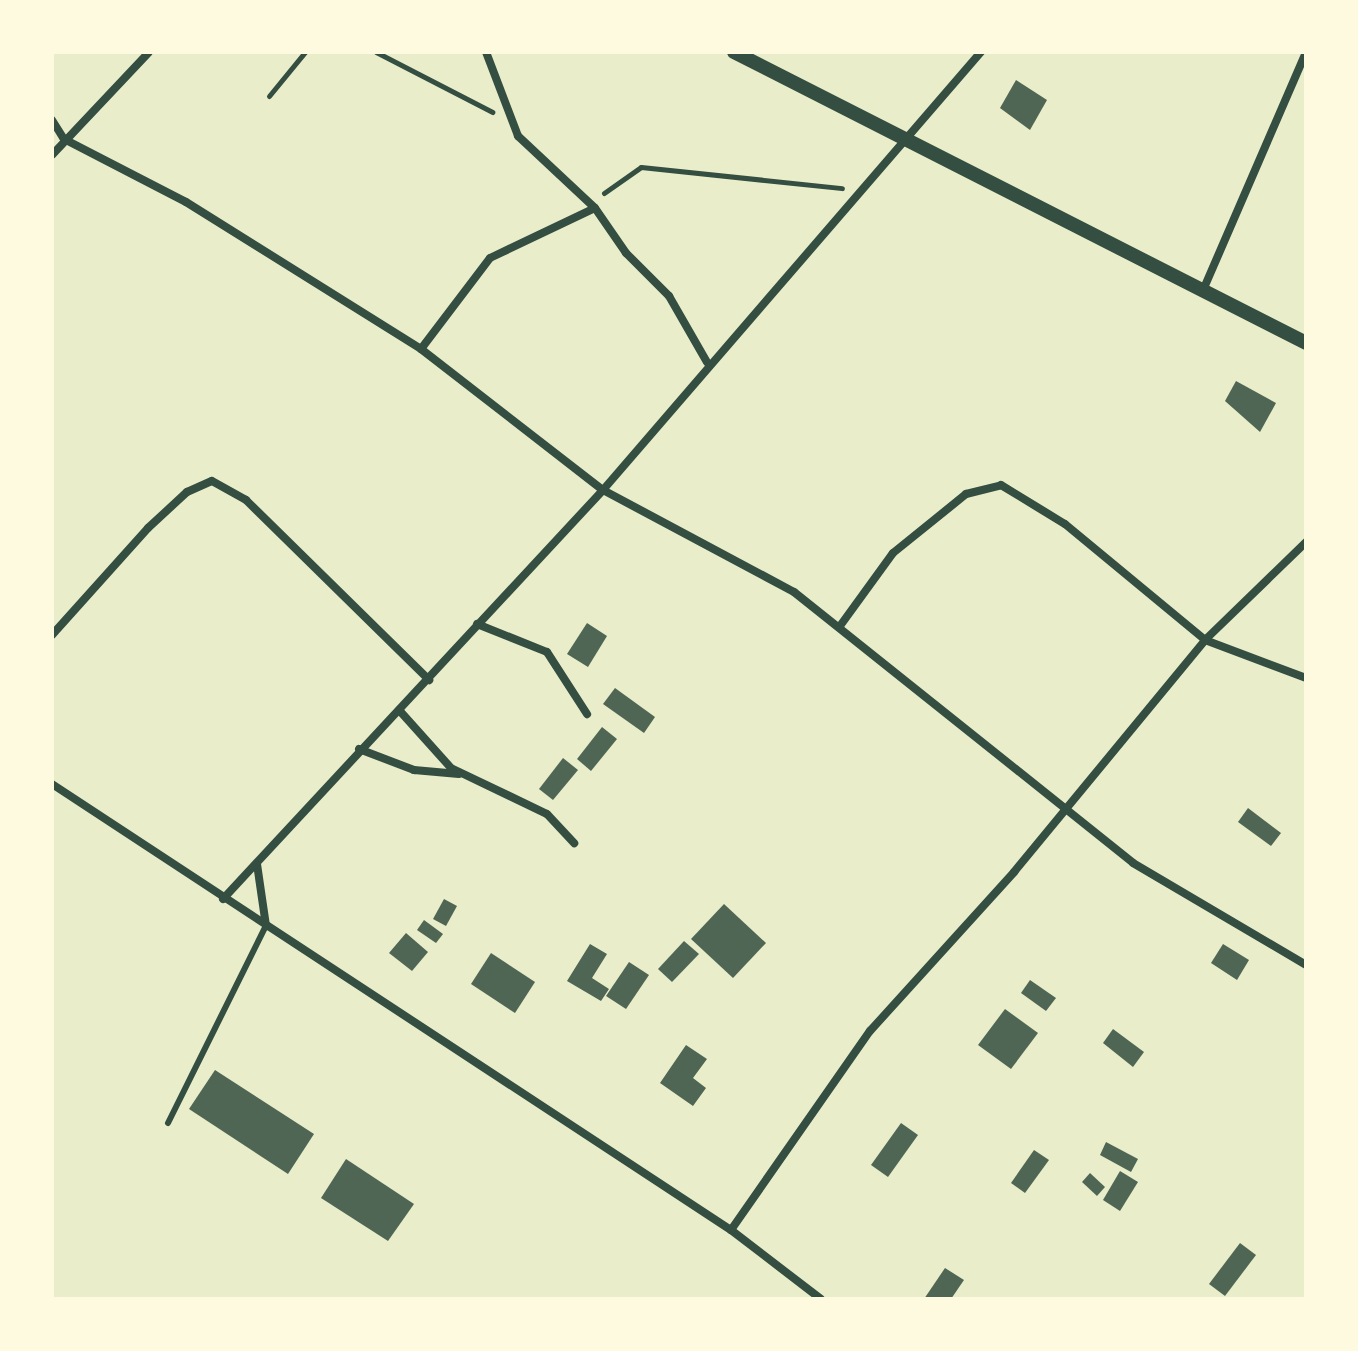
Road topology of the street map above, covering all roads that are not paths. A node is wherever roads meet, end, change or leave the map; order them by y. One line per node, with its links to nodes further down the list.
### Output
1 (149, 52): 7 (street)
2 (486, 52): 10 (street)
3 (734, 52): 8 (street)
4 (981, 52): 8 (street)
5 (1306, 52): 11 (street)
6 (52, 120): 7 (street)
7 (64, 139): 9 (street); 13 (street)
8 (909, 142): 11 (street); 14 (street)
9 (52, 155)
10 (595, 208): 13 (street); 14 (street)
11 (1204, 288): 12 (street)
12 (1306, 343)
13 (421, 349): 15 (street)
14 (707, 362): 15 (street)
15 (603, 490): 17 (street); 18 (street)
16 (1306, 542): 20 (street)
17 (477, 624): 22 (street); 24 (street)
18 (840, 626): 20 (street); 28 (street)
19 (52, 635): 22 (street)
20 (1205, 640): 21 (street); 28 (street)
21 (1306, 678)
22 (429, 680): 23 (street)
23 (399, 710): 25 (street); 26 (street)
24 (587, 714)
25 (359, 749): 26 (street); 30 (street)
26 (460, 774): 29 (street)
27 (52, 784): 31 (street)
28 (1065, 808): 33 (street); 35 (street)
29 (574, 843)
30 (257, 864): 31 (street); 32 (street)
31 (223, 899): 32 (street)
32 (266, 926): 34 (lane); 35 (street)
33 (1306, 965)
34 (168, 1123)
35 (731, 1230): 36 (street)
36 (821, 1299)

